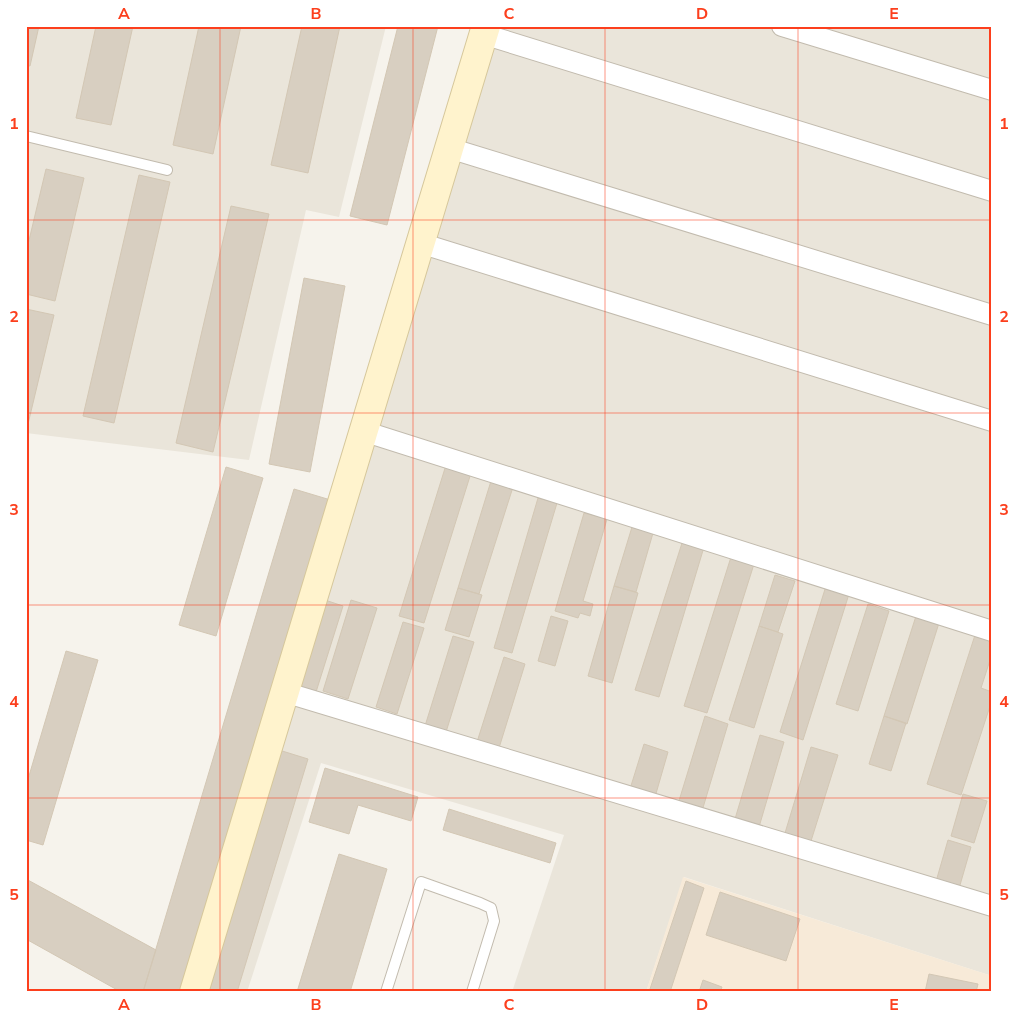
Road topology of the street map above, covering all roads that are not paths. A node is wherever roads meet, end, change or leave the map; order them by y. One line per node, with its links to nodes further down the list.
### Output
1 (782, 26): 3 (street)
2 (484, 30): 5 (street); 7 (street)
3 (992, 90)
4 (26, 136): 6 (lane)
5 (449, 148): 8 (street); 9 (street)
6 (167, 170)
7 (992, 191)
8 (420, 243): 10 (street); 11 (street)
9 (992, 315)
10 (992, 421)
11 (363, 431): 12 (street); 13 (street)
12 (992, 632)
13 (284, 692): 14 (street); 15 (street)
14 (992, 906)
15 (194, 992)
16 (386, 992): 17 (lane)
17 (472, 992)

